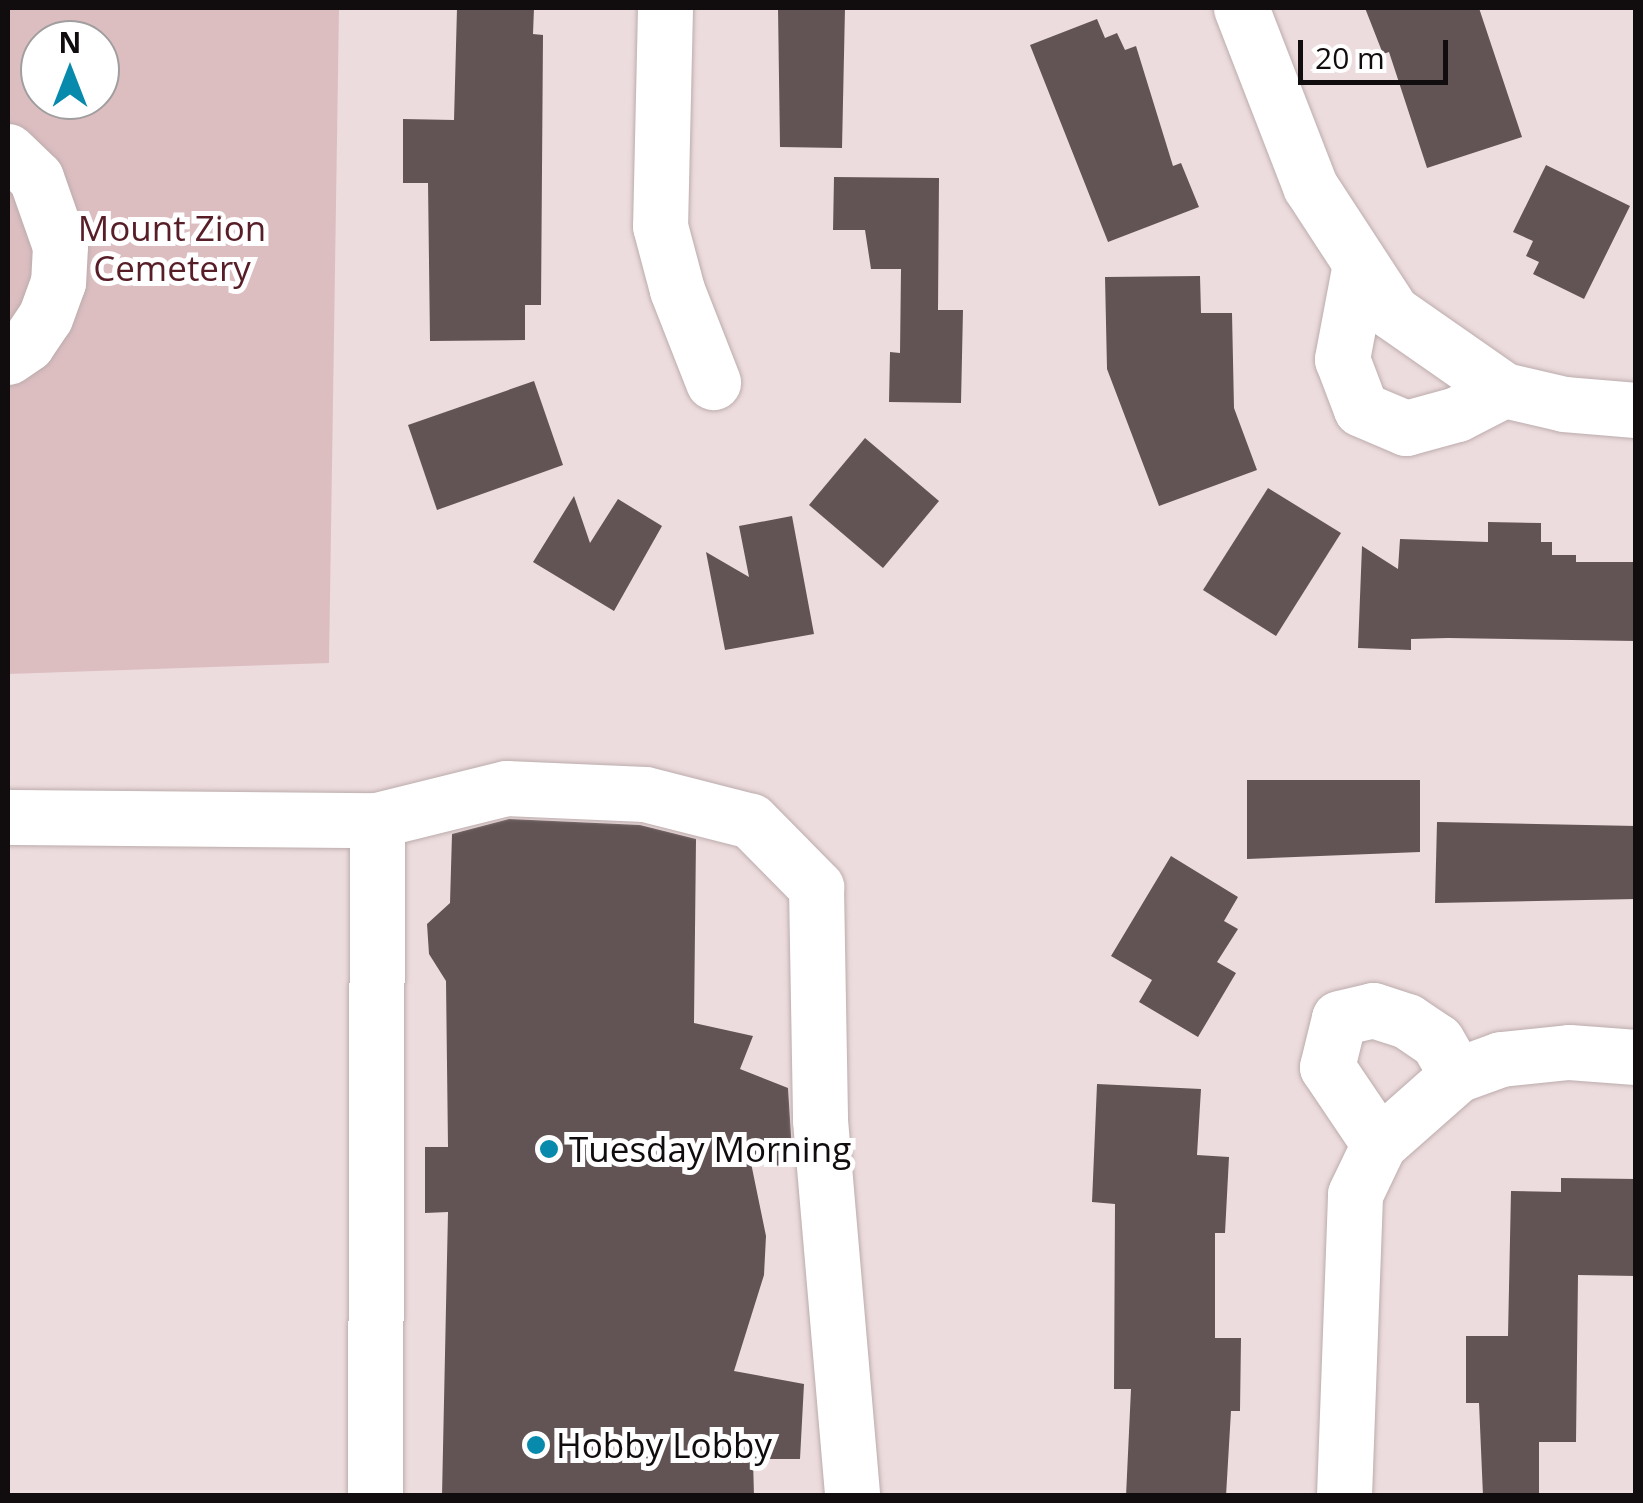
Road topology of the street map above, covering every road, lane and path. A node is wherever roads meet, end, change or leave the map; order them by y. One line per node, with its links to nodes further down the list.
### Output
1 (665, 8): 6 (street)
2 (1241, 8): 4 (street)
3 (8, 151): 5 (street)
4 (1359, 269): 7 (street); 7 (street)
5 (8, 357)
6 (713, 382)
7 (1504, 390): 8 (street)
8 (1636, 410)
9 (8, 817): 10 (street)
10 (377, 820): 14 (street); 15 (street)
11 (1636, 1057): 12 (street)
12 (1457, 1074): 13 (street); 13 (street)
13 (1379, 1144): 16 (street)
14 (375, 1496)
15 (852, 1496)
16 (1344, 1496)

